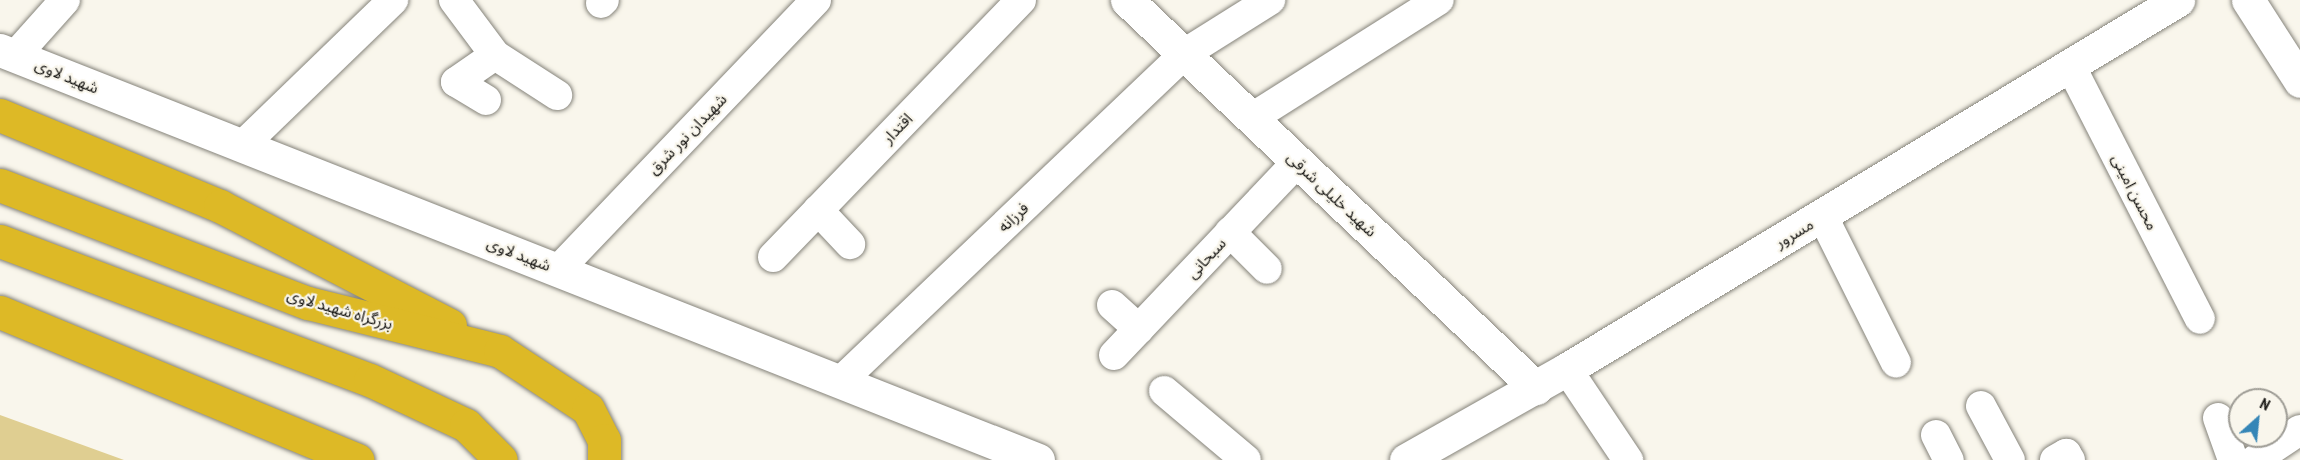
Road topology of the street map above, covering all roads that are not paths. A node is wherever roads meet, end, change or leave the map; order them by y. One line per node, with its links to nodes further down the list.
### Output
1 (65, 0): 11 (street)
2 (393, 0): 20 (street)
3 (454, 0): 13 (street)
4 (816, 0): 29 (street, شهیدان نور شرق)
5 (1021, 0): 23 (street, اقتدار)
6 (1127, 0): 12 (street, شهید خلیلی شرقی)
7 (1270, 0): 12 (street, فرزانه)
8 (1439, 0): 19 (street)
9 (2178, 0): 14 (street, مسرور)
10 (2248, 0): 15 (street)
11 (8, 53): 20 (street, شهید لاوی)
12 (1184, 54): 19 (street, شهید خلیلی شرقی); 39 (street, فرزانه)
13 (495, 55): 16 (street); 17 (street)
14 (2070, 65): 24 (street, مسرور); 33 (street, محسن امینی)
15 (2300, 81)
16 (557, 95)
17 (486, 100)
18 (0, 115): 35 (highway)
19 (1252, 118): 21 (street, شهید خلیلی شرقی)
20 (243, 146): 29 (street, شهید لاوی)
21 (1298, 162): 25 (street, سبحانی); 40 (street, شهید خلیلی شرقی)
22 (0, 185): 35 (highway, بزرگراه شهید لاوی)
23 (818, 210): 27 (street); 28 (street, اقتدار)
24 (1822, 215): 37 (street); 38 (street, مسرور)
25 (1230, 232): 30 (street); 34 (street, سبحانی)
26 (0, 241): 47 (highway)
27 (850, 244)
28 (773, 257)
29 (558, 269): 39 (street, شهید لاوی)
30 (1267, 269)
31 (1112, 304): 34 (street)
32 (0, 312): 46 (highway)
33 (2200, 319)
34 (1139, 329): 36 (street, سبحانی)
35 (500, 351): 48 (highway, بزرگراه شهید لاوی)
36 (1114, 355)
37 (1896, 363)
38 (1568, 369): 40 (street, مسرور); 51 (street)
39 (841, 381): 49 (street, شهید لاوی)
40 (1536, 388): 45 (street, مسرور)
41 (1164, 391): 50 (street)
42 (1981, 406): 52 (street)
43 (2218, 418): 55 (street)
44 (2300, 430): 56 (street)
45 (1412, 459)
46 (358, 460)
47 (501, 460)
48 (604, 460)
49 (1038, 460)
50 (1246, 460)
51 (1628, 460)
52 (2010, 460)
53 (2055, 460): 54 (street)
54 (2070, 460)
55 (2233, 460)
56 (2255, 460)

